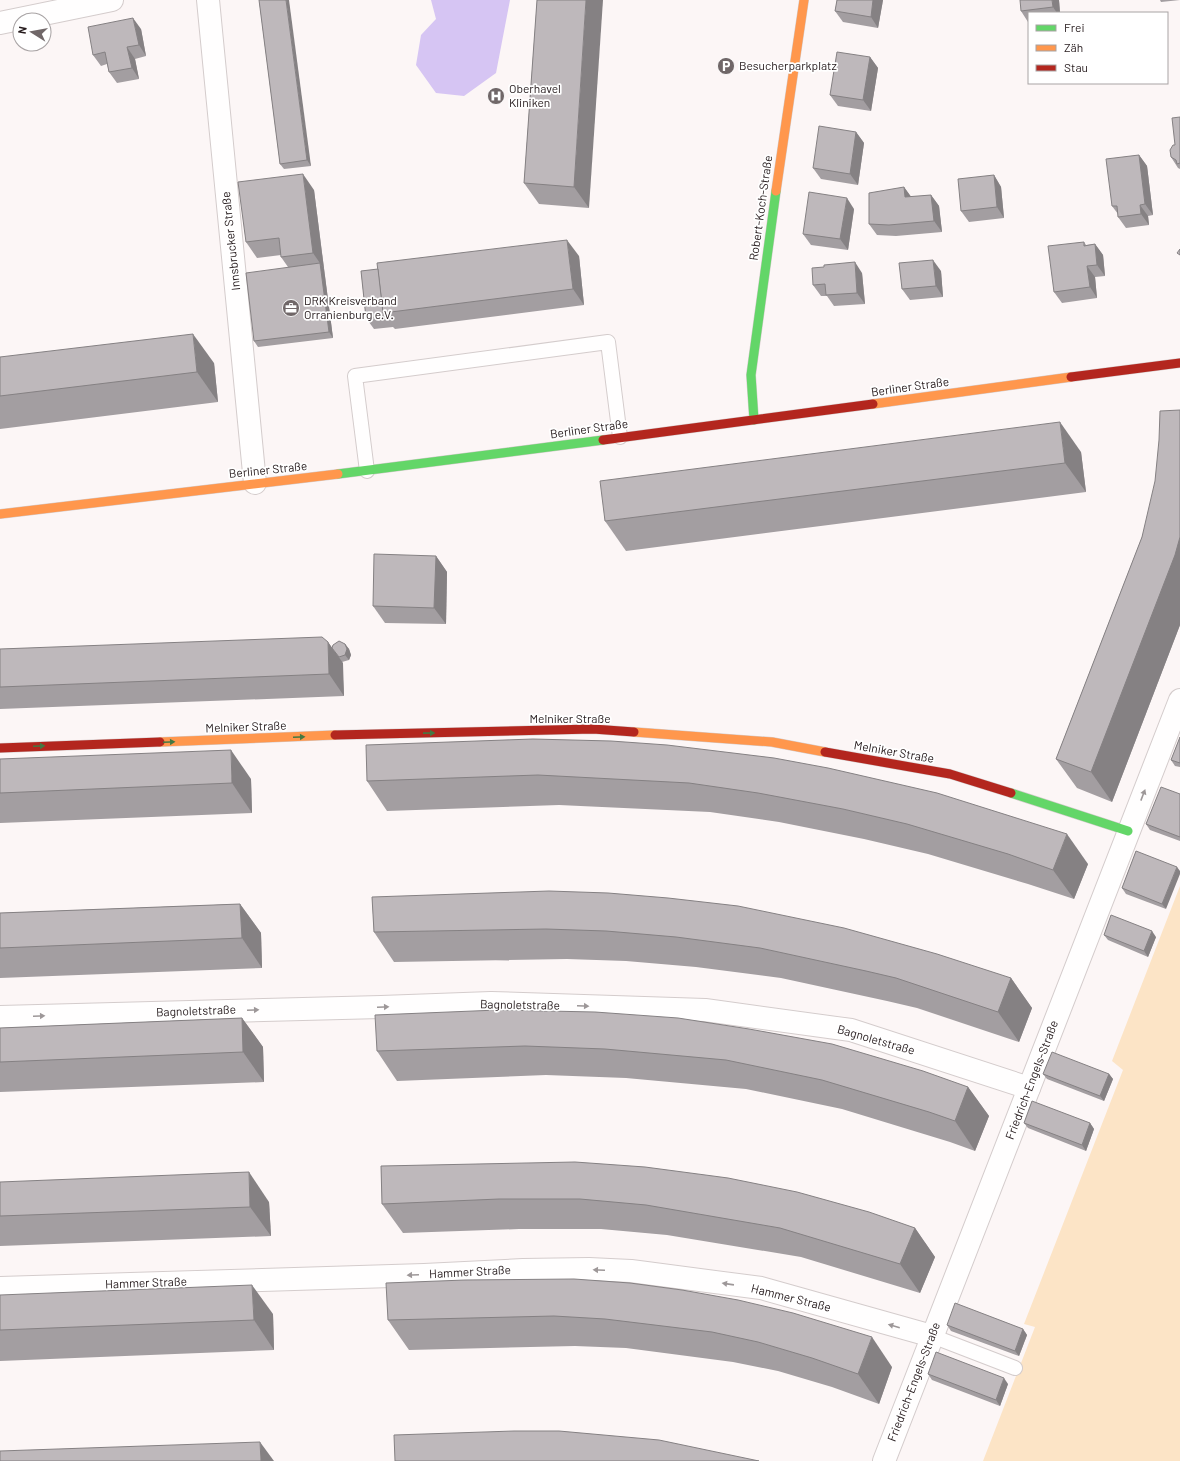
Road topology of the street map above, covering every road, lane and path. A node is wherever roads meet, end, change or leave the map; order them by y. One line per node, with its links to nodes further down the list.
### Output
1 (112, 0): 4 (street)
2 (208, 0): 9 (street, Innsbrucker Straße)
3 (804, 0): 6 (street, Robert-Koch-Straße)
4 (0, 22)
5 (1180, 363): 6 (street, Berliner Straße)
6 (754, 420): 7 (street, Berliner Straße)
7 (620, 437): 8 (street, Berliner Straße); 8 (lane)
8 (367, 471): 9 (street, Berliner Straße)
9 (255, 483): 10 (street, Berliner Straße)
10 (0, 514)
11 (1180, 700): 13 (street, Friedrich-Engels-Straße, one-way to 11)
12 (0, 748): 13 (street, Melniker Straße, one-way to 13)
13 (1128, 832): 15 (street, Friedrich-Engels-Straße)
14 (0, 1017): 15 (street, Bagnoletstraße, one-way to 15)
15 (1029, 1088): 17 (street, Friedrich-Engels-Straße)
16 (0, 1288): 17 (street, Hammer Straße, one-way to 16)
17 (932, 1336): 18 (lane); 19 (street, Friedrich-Engels-Straße)
18 (1015, 1368)
19 (884, 1461)

